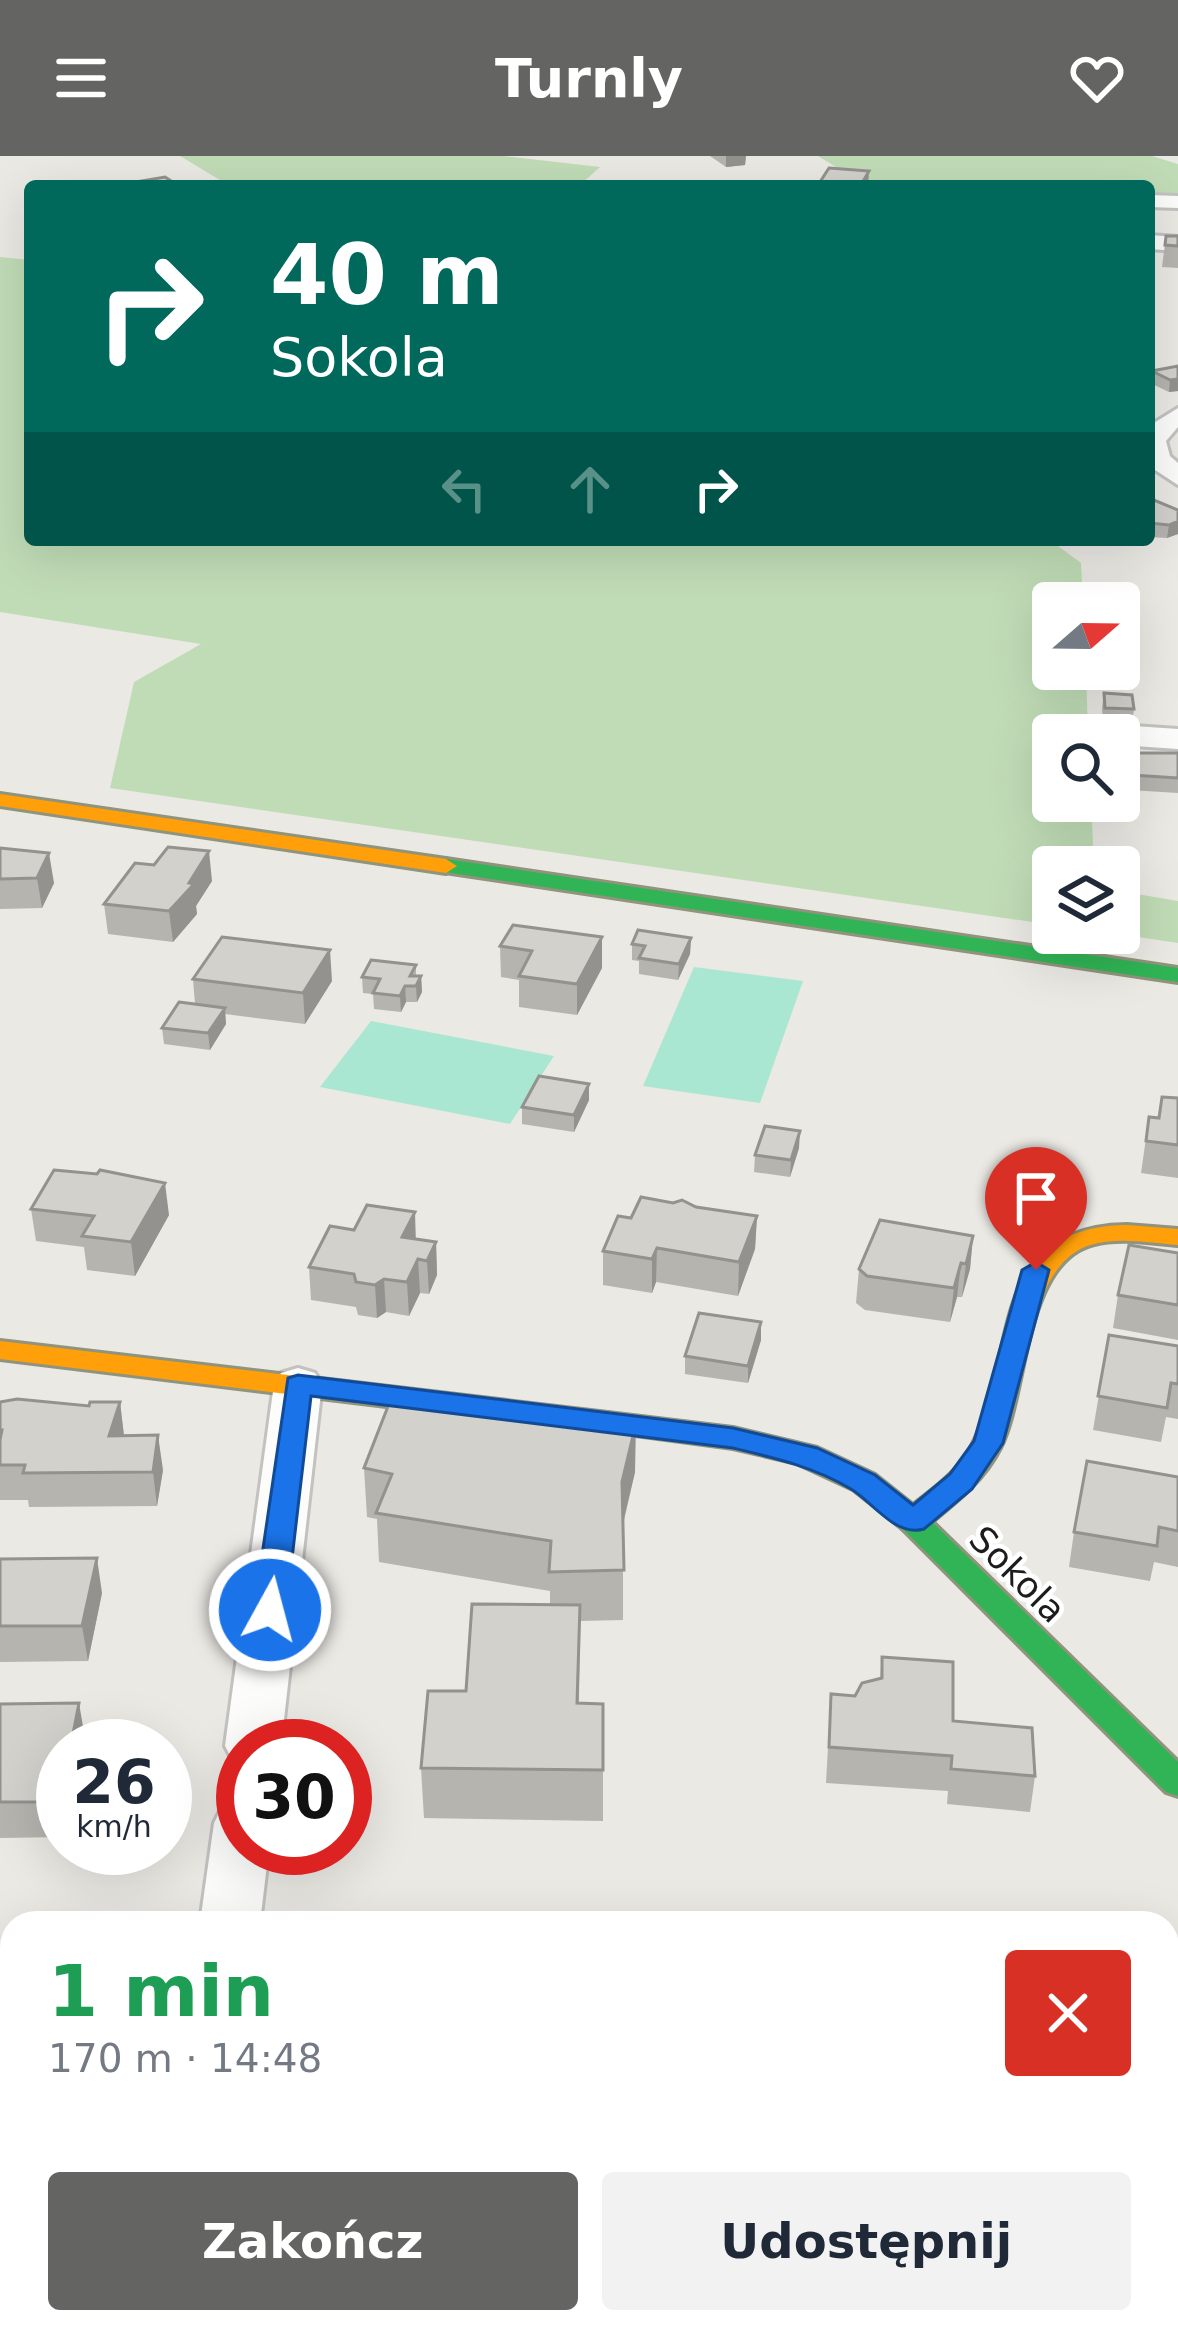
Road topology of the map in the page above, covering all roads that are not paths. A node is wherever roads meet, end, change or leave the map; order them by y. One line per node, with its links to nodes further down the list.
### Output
1 (1178, 416): 2 (street)
2 (1155, 436)
3 (1155, 453): 4 (street)
4 (1178, 477)
5 (1140, 736): 6 (street)
6 (1178, 739)
7 (0, 800): 8 (street)
8 (1178, 975)
9 (1178, 1237): 12 (street)
10 (0, 1350): 11 (street, Sokola)
11 (298, 1384): 12 (street, Sokola); 13 (street)
12 (913, 1521): 14 (street, Sokola)
13 (256, 1719)
14 (1178, 1783)
15 (236, 1875): 16 (street)
16 (232, 1911)

